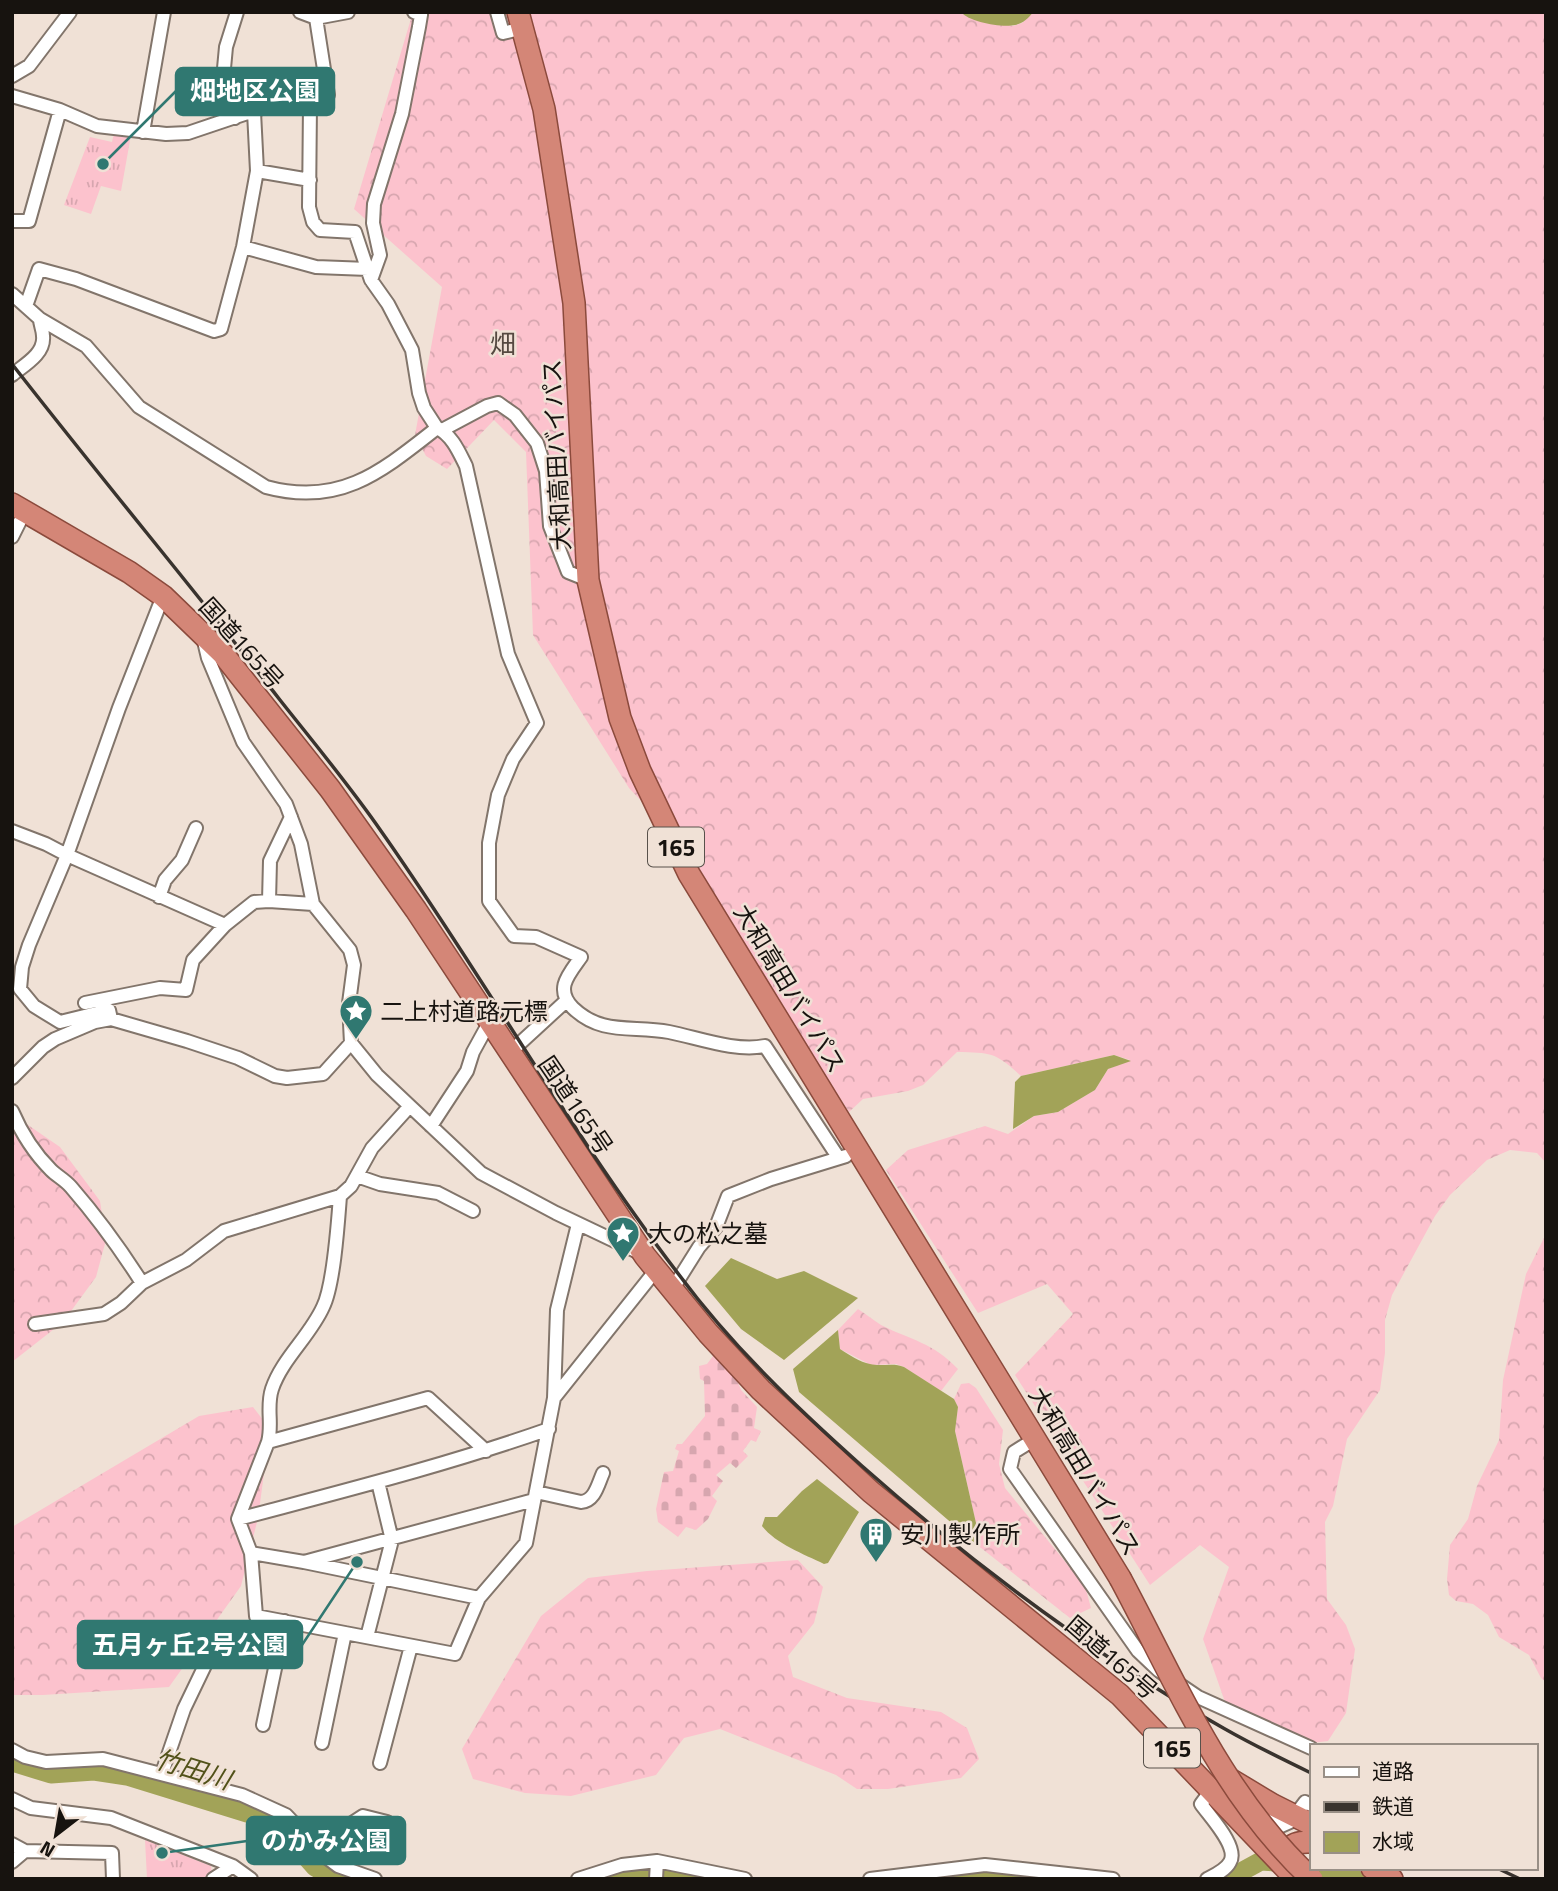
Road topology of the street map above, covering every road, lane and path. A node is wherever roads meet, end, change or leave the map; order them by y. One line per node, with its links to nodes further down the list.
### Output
1 (70, 12): 10 (street)
2 (164, 12): 16 (street)
3 (237, 12): 15 (street)
4 (300, 12): 8 (street)
5 (348, 12): 8 (street)
6 (414, 12): 21 (street)
7 (496, 12): 9 (street)
8 (316, 18): 12 (street)
9 (521, 20): 29 (highway, 大和高田バイパス / 165)
10 (12, 76)
11 (12, 96): 13 (street)
12 (310, 106): 14 (street); 18 (street)
13 (60, 110): 16 (street); 19 (street)
14 (254, 112): 15 (street); 17 (street)
15 (235, 118): 16 (street)
16 (143, 132)
17 (257, 172): 18 (street); 20 (street)
18 (310, 180): 21 (street)
19 (12, 221)
20 (243, 247): 21 (street); 23 (street)
21 (370, 275): 26 (street)
22 (12, 294): 23 (street)
23 (26, 306): 24 (street)
24 (40, 319): 25 (street); 26 (street)
25 (12, 375)
26 (439, 429): 29 (street); 40 (street)
27 (19, 507): 28 (street); 30 (highway, 国道165号 / 165)
28 (12, 537)
29 (588, 580): 50 (highway, 大和高田バイパス / 165)
30 (163, 596): 31 (highway, 国道165号 / 165); 35 (street)
31 (202, 633): 32 (street); 43 (highway, 国道165号 / 165)
32 (291, 817): 37 (street); 38 (street)
33 (196, 828): 36 (street)
34 (12, 831): 35 (street)
35 (67, 855): 36 (street); 42 (street)
36 (159, 897): 39 (street)
37 (269, 901): 38 (street); 39 (street)
38 (313, 904): 44 (street)
39 (225, 925): 41 (street)
40 (566, 1001): 45 (street); 51 (street)
41 (85, 1003)
42 (111, 1019): 44 (street); 46 (street)
43 (490, 1021): 45 (highway, 国道165号 / 165); 49 (street)
44 (351, 1043): 47 (street)
45 (508, 1050): 56 (highway, 国道165号 / 165)
46 (12, 1078)
47 (409, 1107): 49 (street); 52 (street)
48 (12, 1111): 57 (street)
49 (431, 1126): 55 (street)
50 (860, 1153): 51 (street); 62 (highway, 大和高田バイパス / 165)
51 (838, 1157): 58 (street)
52 (357, 1176): 53 (street); 54 (street)
53 (340, 1196): 57 (street); 63 (street)
54 (472, 1211)
55 (578, 1224): 56 (street); 60 (street)
56 (650, 1263): 58 (highway, 国道165号 / 165); 60 (street)
57 (142, 1283): 59 (street)
58 (672, 1290): 75 (highway, 国道165号 / 165)
59 (35, 1324)
60 (554, 1398): 61 (street)
61 (549, 1429): 64 (street); 67 (street)
62 (1035, 1439): 82 (street); 99 (highway, 大和高田バイパス / 165, bridge)
63 (268, 1442): 64 (street); 68 (street)
64 (486, 1451): 66 (street)
65 (603, 1472): 67 (street)
66 (377, 1482): 68 (street); 69 (street)
67 (535, 1496): 69 (street); 73 (street)
68 (238, 1519): 70 (street)
69 (392, 1540): 71 (street); 72 (street)
70 (251, 1553): 71 (street); 74 (street)
71 (304, 1562): 72 (street)
72 (383, 1578): 73 (street); 78 (street)
73 (479, 1598): 79 (street)
74 (285, 1621): 77 (street); 80 (street)
75 (1038, 1626): 86 (highway, 国道165号 / 165); 88 (highway, 国道165号 / 165)
76 (222, 1630): 85 (street)
77 (345, 1633): 78 (street); 81 (street)
78 (367, 1637): 79 (street)
79 (411, 1646): 84 (street)
80 (263, 1725)
81 (322, 1743)
82 (1310, 1748)
83 (12, 1750): 85 (street)
84 (380, 1763)
85 (162, 1773): 92 (street)
86 (1212, 1789): 88 (street); 98 (street); 99 (highway, 国道165号 / 165)
87 (12, 1799): 96 (street)
88 (1305, 1814)
89 (387, 1822): 92 (street)
90 (1310, 1842): 99 (highway)
91 (12, 1844): 93 (street)
92 (317, 1846): 103 (street)
93 (25, 1851): 95 (street); 100 (street)
94 (657, 1861): 104 (street); 105 (street); 106 (street)
95 (12, 1862)
96 (233, 1866): 101 (street); 102 (street)
97 (1376, 1870): 109 (highway)
98 (1210, 1878)
99 (1300, 1878)
100 (113, 1879)
101 (213, 1879)
102 (251, 1879)
103 (375, 1879)
104 (578, 1879)
105 (656, 1879)
106 (745, 1879)
107 (870, 1879): 108 (street)
108 (1113, 1879)
109 (1392, 1879)

